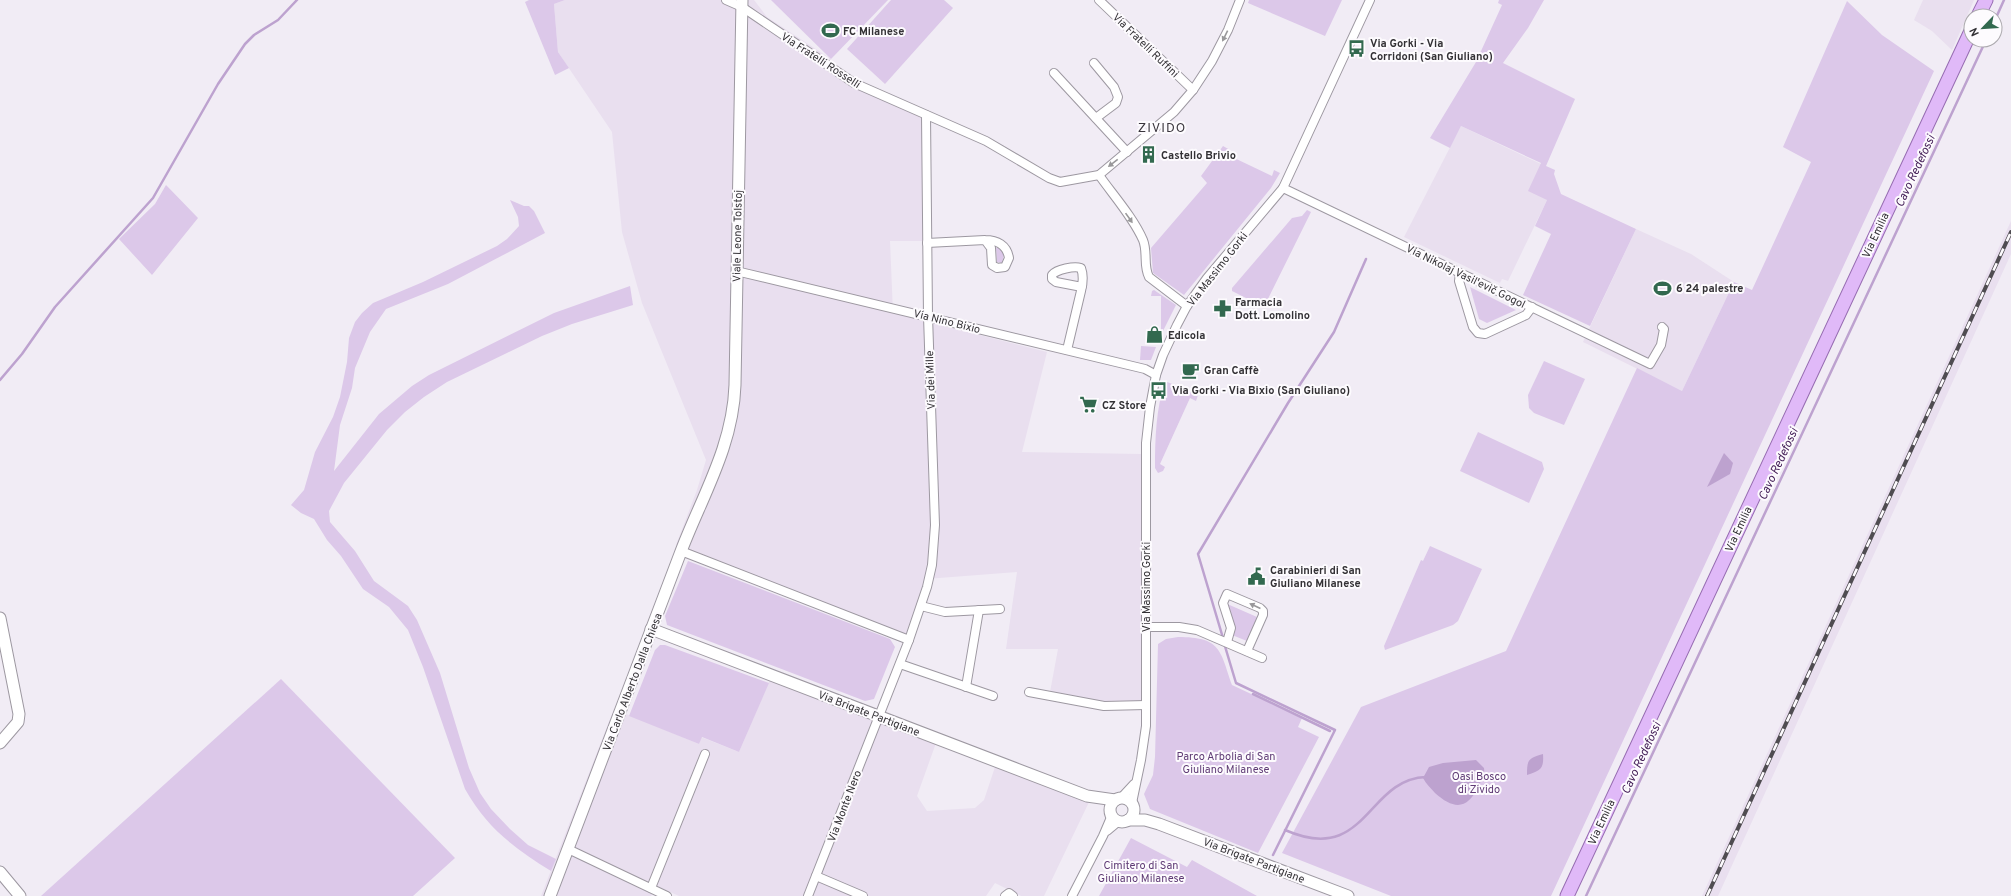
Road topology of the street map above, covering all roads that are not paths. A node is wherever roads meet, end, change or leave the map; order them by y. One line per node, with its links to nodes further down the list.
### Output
1 (726, 0): 5 (street, Via Fratelli Rosselli)
2 (1099, 0): 9 (street, Via Fratelli Ruffini)
3 (1240, 0): 9 (street, one-way to 9)
4 (1368, 1): 14 (street, Via Massimo Gorki)
5 (742, 3): 10 (street, Via Fratelli Rosselli); 17 (street, Viale Leone Tolstoj)
6 (1963, 48): 65 (main road, Via Emilia)
7 (1094, 63): 11 (street)
8 (1054, 73): 11 (street)
9 (1193, 90): 12 (street)
10 (926, 115): 13 (street, Via Fratelli Rosselli); 16 (street, Via dei Mille)
11 (1096, 118): 12 (street)
12 (1127, 152): 13 (street, one-way to 13)
13 (1099, 175): 20 (street, one-way to 20)
14 (1283, 188): 18 (street, Via Nikolaj Vasil'evič Gogol); 20 (street, Via Massimo Gorki)
15 (985, 240): 16 (street)
16 (927, 243): 22 (street, Via dei Mille)
17 (736, 271): 22 (street, Via Nino Bixio); 26 (street, Viale Leone Tolstoj)
18 (1460, 273): 21 (street, Via Nikolaj Vasil'evič Gogol); 21 (street)
19 (1082, 287): 24 (street)
20 (1187, 306): 25 (street, Via Massimo Gorki)
21 (1532, 307): 23 (street, Via Nikolaj Vasil'evič Gogol)
22 (928, 316): 24 (street, Via Nino Bixio); 28 (street, Via dei Mille)
23 (1662, 327)
24 (1067, 350): 25 (street, Via Nino Bixio)
25 (1156, 375): 32 (street, Via Massimo Gorki)
26 (716, 469): 27 (street, Via Carlo Alberto Dalla Chiesa)
27 (681, 551): 33 (street, Via Carlo Alberto Dalla Chiesa); 34 (street)
28 (921, 606): 30 (street); 34 (street, Via dei Mille)
29 (1000, 609): 30 (street)
30 (978, 610): 39 (street)
31 (0, 618): 44 (street)
32 (1146, 627): 35 (street); 42 (street, Via Massimo Gorki)
33 (651, 630): 43 (street, Via Brigate Partigiane); 52 (street, Via Carlo Alberto Dalla Chiesa)
34 (909, 640): 38 (street, Via dei Mille)
35 (1227, 642): 36 (street); 36 (street, one-way to 35)
36 (1247, 651): 37 (street)
37 (1262, 658)
38 (900, 664): 39 (street); 43 (street, Via dei Mille)
39 (966, 687): 41 (street)
40 (1029, 692): 42 (street)
41 (993, 696)
42 (1146, 705): 46 (street, Via Massimo Gorki)
43 (879, 717): 47 (street, Via Brigate Partigiane); 54 (street, Via Monte Nero)
44 (0, 743)
45 (705, 754): 55 (street)
46 (1137, 778): 48 (street, Via Massimo Gorki); 49 (street, Via Massimo Gorki)
47 (1088, 796): 48 (street, Via Brigate Partigiane); 50 (street, Via Brigate Partigiane)
48 (1118, 799): 49 (street, Via Brigate Partigiane); 50 (street)
49 (1133, 806): 50 (street); 51 (street, Via Brigate Partigiane)
50 (1117, 817): 51 (street, Via Brigate Partigiane); 63 (street)
51 (1159, 824): 64 (street, Via Brigate Partigiane)
52 (568, 849): 55 (street); 57 (street, Via Carlo Alberto Dalla Chiesa)
53 (0, 872): 56 (street)
54 (816, 876): 59 (street, Via Monte Nero); 60 (street)
55 (651, 888): 58 (street)
56 (20, 896)
57 (550, 896)
58 (667, 896)
59 (808, 896)
60 (863, 896)
61 (1005, 896): 62 (street)
62 (1013, 896)
63 (1072, 896)
64 (1348, 896)
65 (1567, 896)

